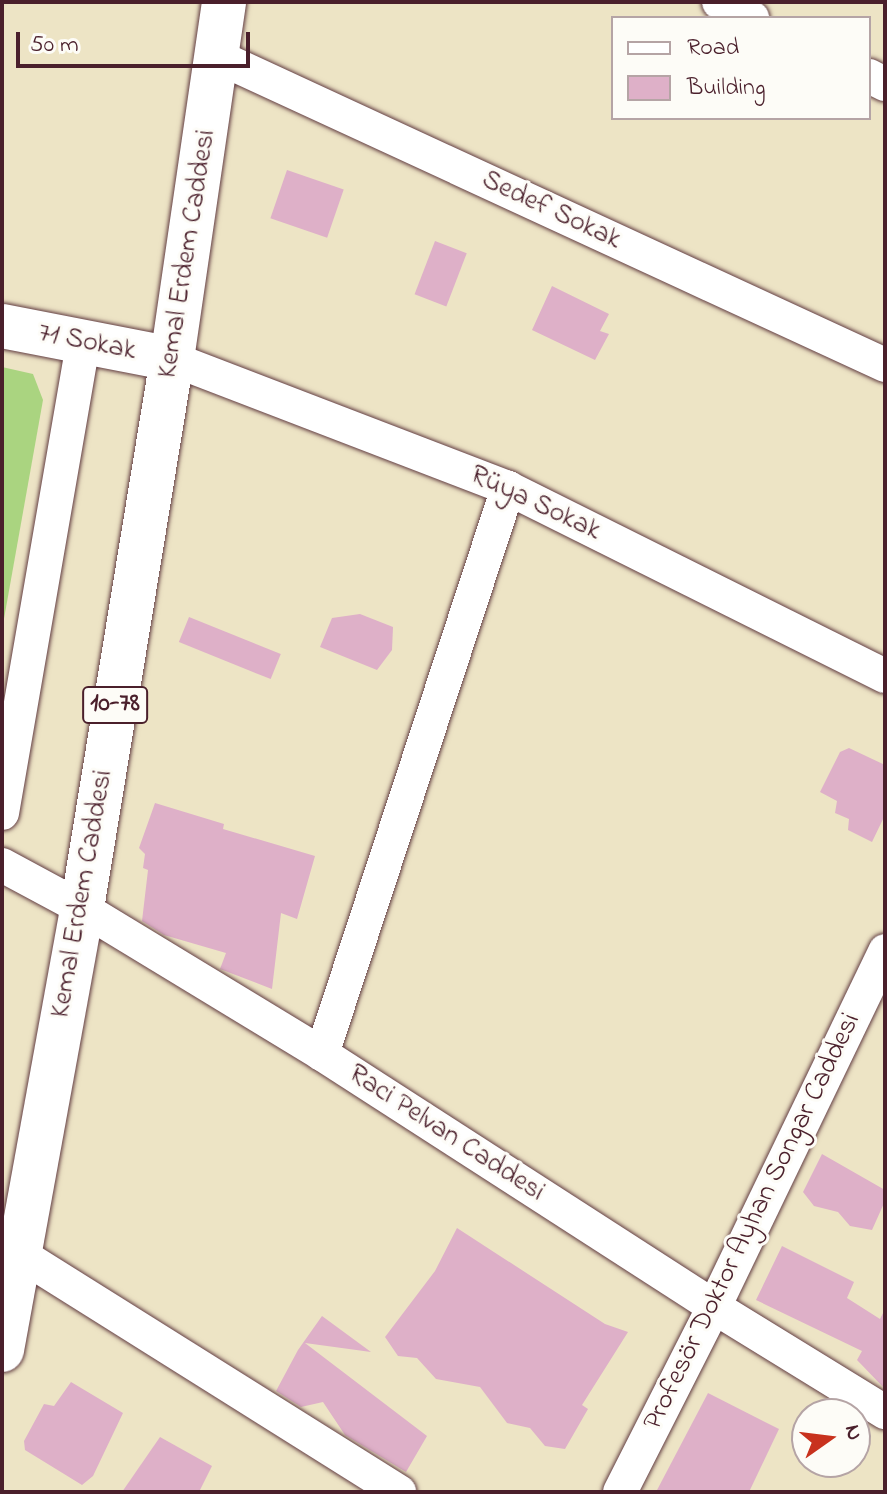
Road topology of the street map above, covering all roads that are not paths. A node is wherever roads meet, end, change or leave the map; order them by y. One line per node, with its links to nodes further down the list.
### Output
1 (224, 2): 5 (main road, Kemal Erdem Caddesi / 10-78)
2 (233, 2): 5 (main road, Kemal Erdem Caddesi / 10-78)
3 (719, 2): 4 (street)
4 (748, 16)
5 (218, 57): 8 (main road, Kemal Erdem Caddesi / 10-78); 9 (street, Sedef Sokak)
6 (2, 326): 7 (main road, 71 Sokak)
7 (83, 343): 8 (main road, 71 Sokak); 12 (street)
8 (172, 359): 10 (street, Rüya Sokak); 14 (main road, Kemal Erdem Caddesi / 10-78)
9 (885, 365)
10 (508, 488): 11 (street, Rüya Sokak); 16 (street)
11 (885, 676)
12 (2, 813)
13 (2, 865): 14 (street, Raci Pelvan Caddesi)
14 (82, 908): 16 (street, Raci Pelvan Caddesi); 17 (main road, Kemal Erdem Caddesi / 10-78)
15 (885, 951): 18 (street, Profesör Doktor Ayhan Songar Caddesi)
16 (322, 1054): 18 (street, Raci Pelvan Caddesi)
17 (10, 1247): 19 (main road, Kemal Erdem Caddesi / 10-78); 21 (street)
18 (714, 1307): 20 (street, Raci Pelvan Caddesi); 22 (street, Profesör Doktor Ayhan Songar Caddesi)
19 (2, 1350)
20 (885, 1412)
21 (399, 1492)
22 (620, 1492)

